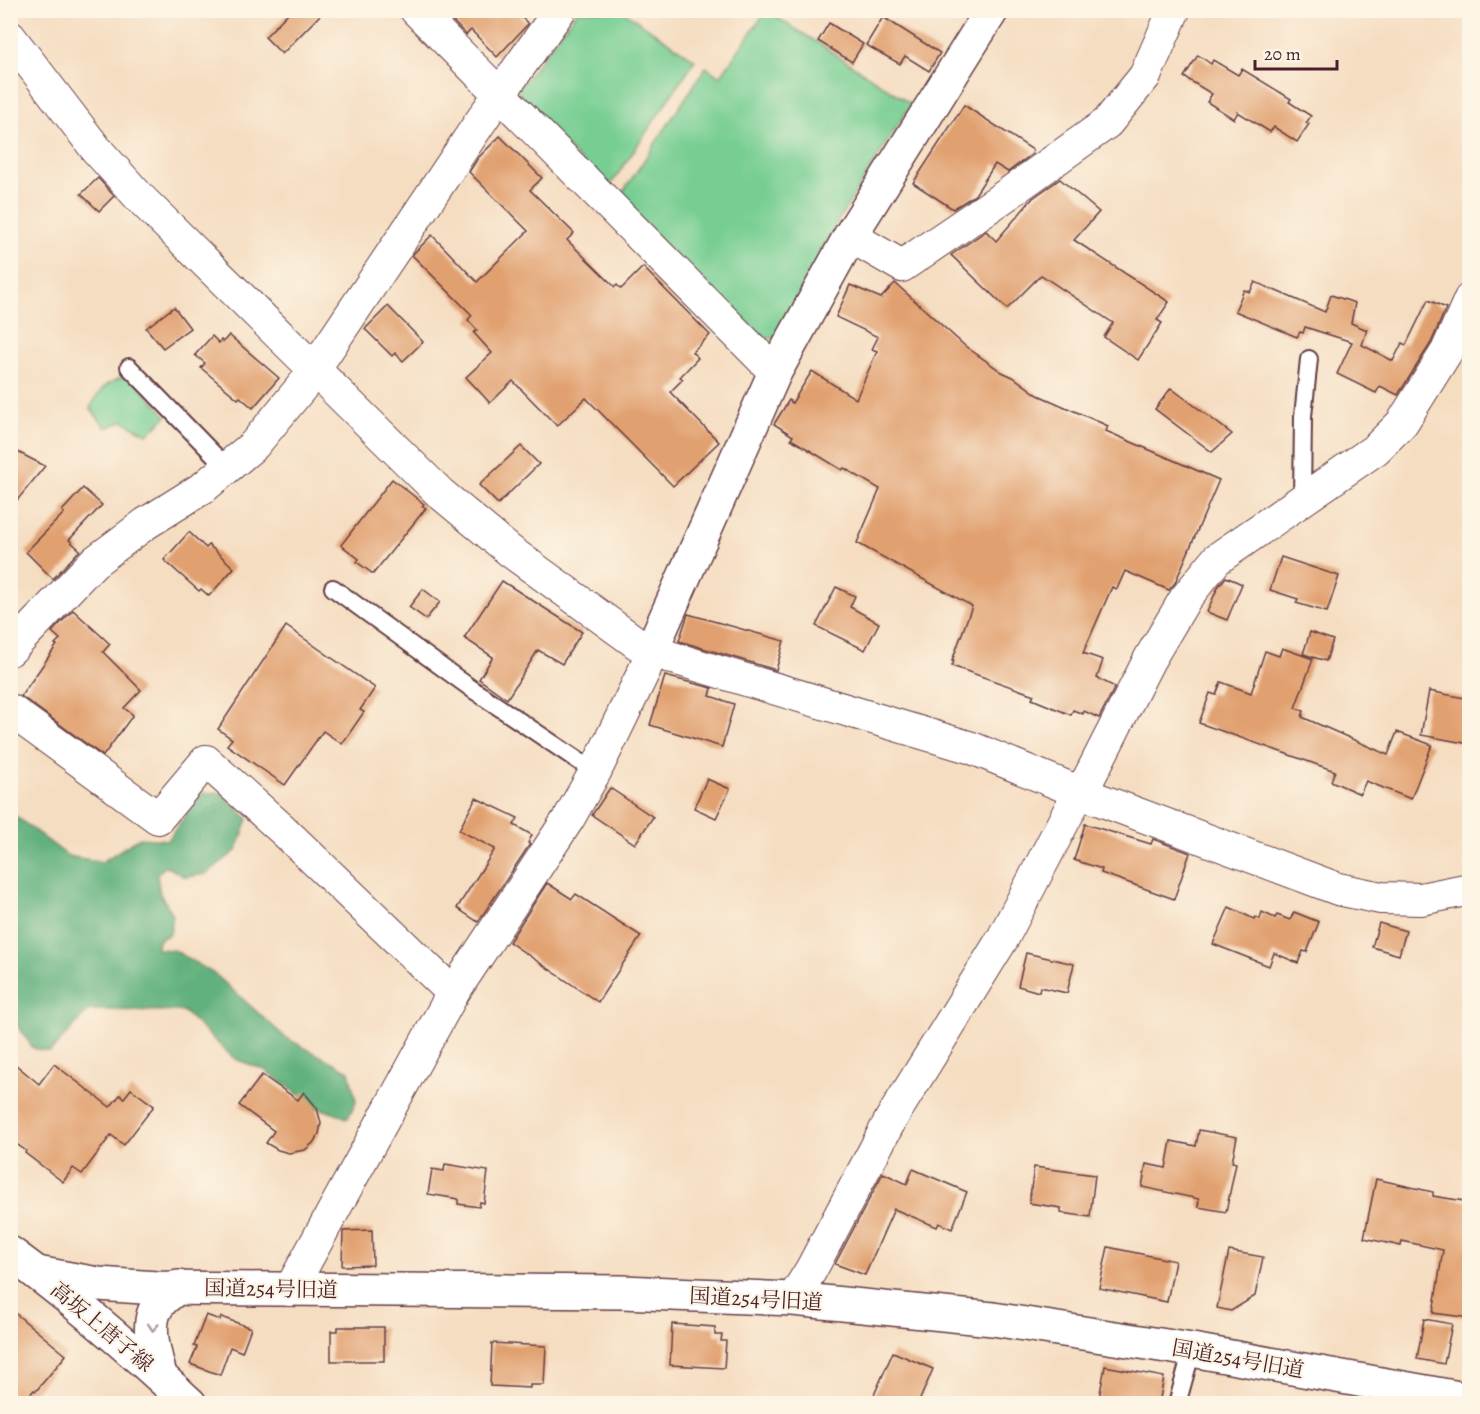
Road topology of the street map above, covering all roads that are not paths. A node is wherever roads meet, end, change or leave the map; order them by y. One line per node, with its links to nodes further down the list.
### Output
1 (416, 10): 6 (street)
2 (560, 10): 6 (street)
3 (992, 10): 7 (street)
4 (1174, 10): 7 (street)
5 (10, 37): 11 (street)
6 (498, 95): 11 (street); 12 (street)
7 (850, 236): 12 (street)
8 (1470, 299): 14 (street)
9 (1309, 359): 14 (lane)
10 (129, 367): 13 (lane)
11 (314, 370): 13 (street); 17 (street)
12 (775, 372): 17 (street)
13 (228, 469): 16 (street)
14 (1302, 500): 20 (street)
15 (333, 588): 19 (lane)
16 (10, 650)
17 (651, 651): 19 (street); 20 (street)
18 (10, 710): 22 (street)
19 (595, 772): 22 (street)
20 (1079, 792): 21 (street); 27 (street)
21 (1470, 890)
22 (453, 993): 26 (street)
23 (10, 1253): 24 (street, 高坂上唐子線)
24 (37, 1273): 25 (street, 国道254号旧道); 29 (street, 高坂上唐子線)
25 (178, 1287): 26 (street, 国道254号旧道); 29 (street, one-way to 29)
26 (290, 1290): 27 (street, 国道254号旧道)
27 (793, 1299): 28 (street, 国道254号旧道)
28 (1192, 1350): 30 (street, 国道254号旧道); 32 (lane)
29 (160, 1375): 31 (street, 高坂上唐子線)
30 (1470, 1400)
31 (190, 1404)
32 (1177, 1404)

